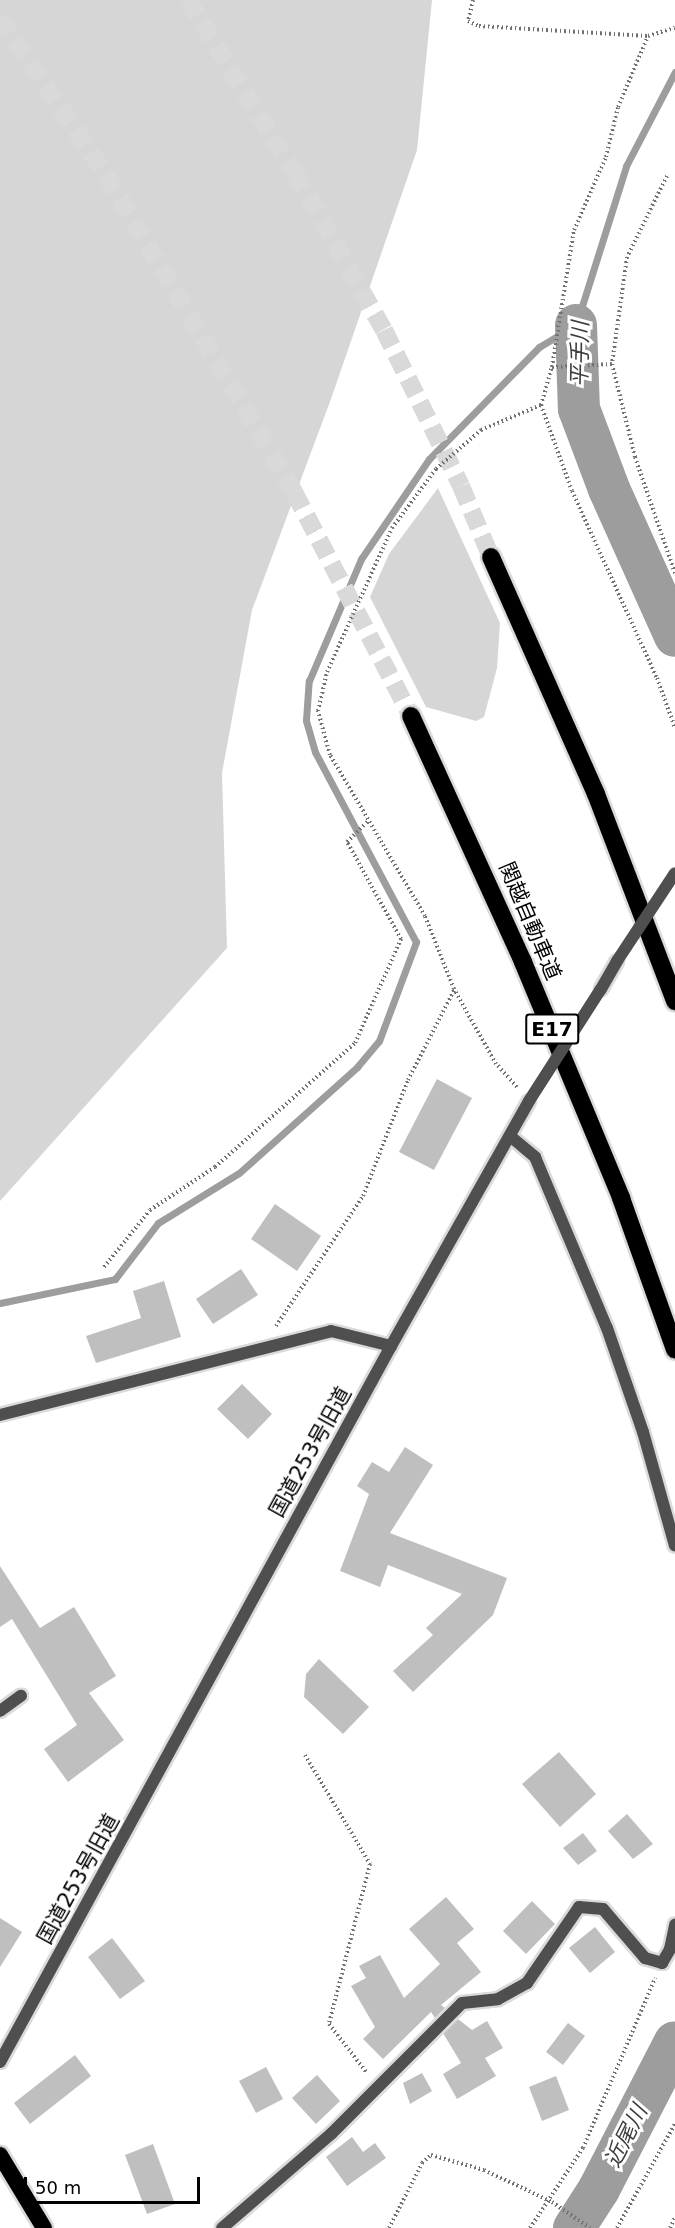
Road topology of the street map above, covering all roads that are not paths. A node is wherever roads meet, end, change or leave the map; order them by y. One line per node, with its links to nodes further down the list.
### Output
1 (491, 557): 4 (highway)
2 (411, 716): 7 (highway, 関越自動車道 / E17)
3 (675, 873): 5 (street, 国道253号旧道, bridge)
4 (675, 1001)
5 (510, 1136): 6 (street, 国道253号旧道); 9 (street)
6 (391, 1346): 8 (street); 13 (street, 国道253号旧道)
7 (675, 1350)
8 (0, 1415)
9 (675, 1546)
10 (21, 1696): 11 (street)
11 (0, 1711)
12 (675, 1925): 16 (street)
13 (0, 2062)
14 (0, 2155): 15 (highway)
15 (44, 2228)
16 (222, 2228)

